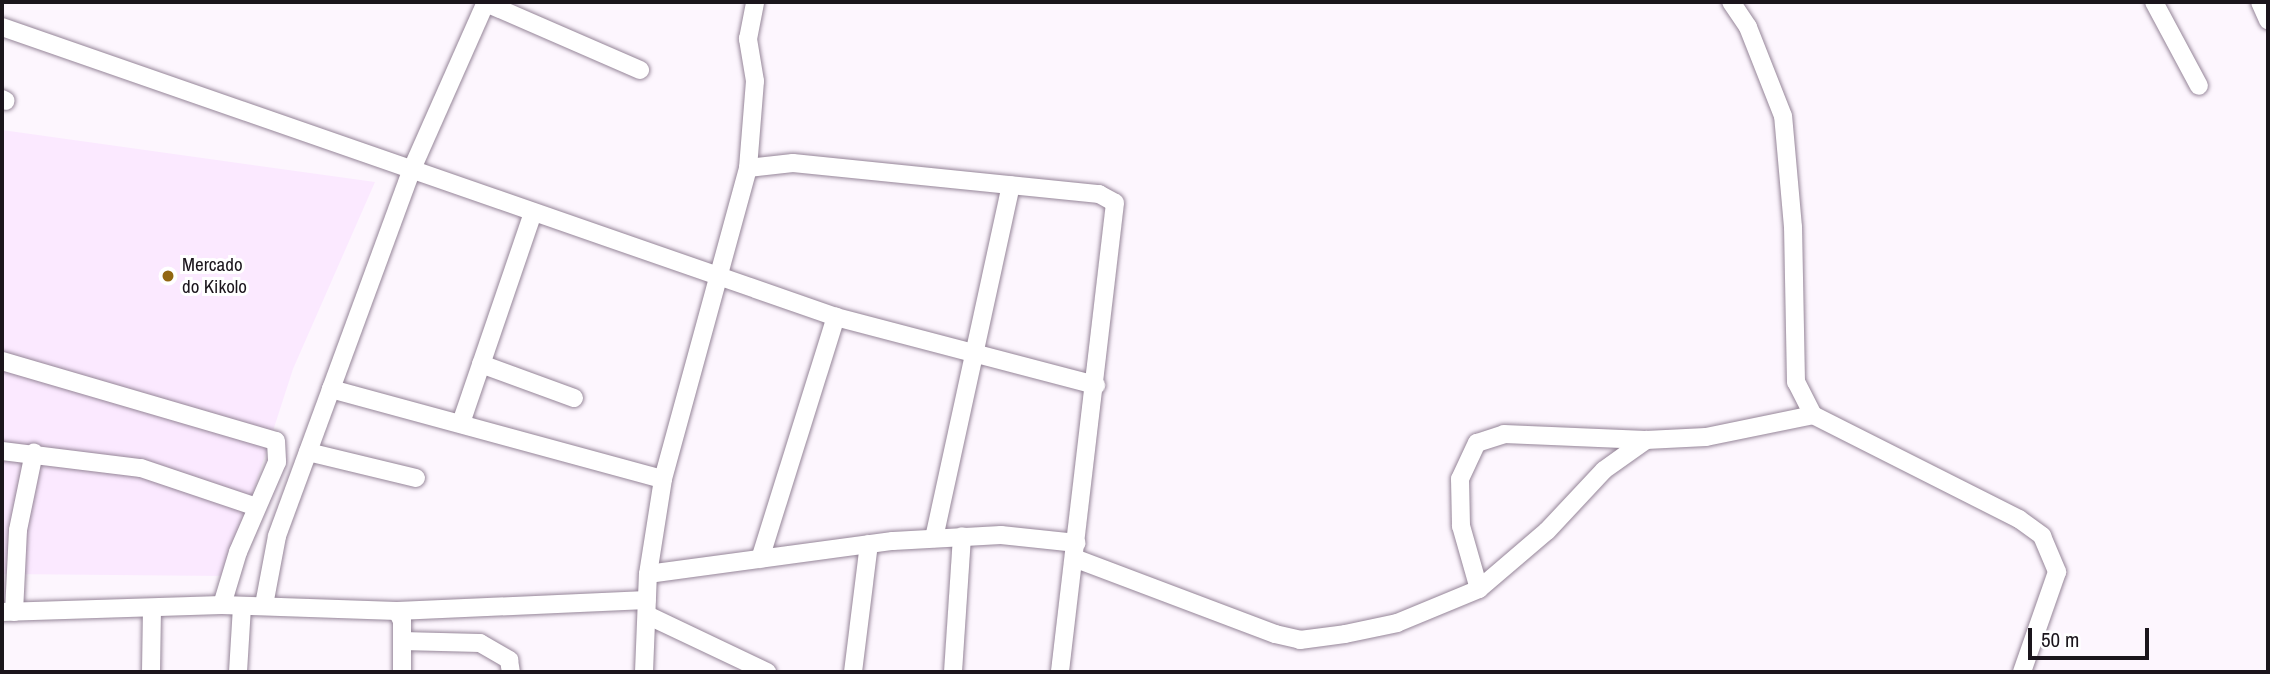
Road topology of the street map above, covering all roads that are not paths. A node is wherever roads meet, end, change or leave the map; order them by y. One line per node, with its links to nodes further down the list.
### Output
1 (755, 2): 10 (street)
2 (1731, 2): 22 (street)
3 (2154, 2): 9 (street)
4 (2260, 2): 6 (street)
5 (486, 3): 8 (street); 11 (street)
6 (2268, 20)
7 (2, 27): 11 (street)
8 (640, 70)
9 (2199, 86)
10 (748, 168): 12 (street); 14 (street)
11 (412, 169): 13 (street); 20 (street)
12 (1011, 185): 16 (street); 19 (street)
13 (533, 213): 14 (street); 18 (street)
14 (719, 279): 15 (street); 29 (street)
15 (836, 317): 16 (street); 35 (street)
16 (974, 356): 19 (street); 32 (street)
17 (2, 361): 30 (street)
18 (481, 364): 21 (street); 23 (street)
19 (1096, 385): 34 (street)
20 (331, 389): 23 (street); 26 (street)
21 (574, 398)
22 (1813, 415): 24 (street); 55 (street)
23 (461, 423): 29 (street)
24 (1646, 440): 37 (street); 37 (street)
25 (2, 451): 27 (street)
26 (308, 452): 28 (street); 39 (street)
27 (34, 453): 30 (street); 44 (street)
28 (416, 478)
29 (663, 479): 36 (street)
30 (257, 507): 38 (street)
31 (962, 536): 32 (street); 34 (street); 53 (street)
32 (934, 538): 33 (street)
33 (870, 544): 35 (street); 52 (street)
34 (1075, 550): 37 (street); 54 (street)
35 (760, 559): 36 (street)
36 (648, 574): 41 (street)
37 (1479, 589)
38 (222, 605): 40 (street); 42 (street)
39 (264, 605): 40 (street); 43 (street)
40 (242, 606): 47 (street)
41 (647, 607): 43 (street); 50 (street); 51 (street)
42 (152, 610): 44 (street); 46 (street)
43 (397, 611): 45 (street)
44 (8, 612)
45 (402, 641): 48 (street); 49 (street)
46 (151, 672)
47 (238, 672)
48 (402, 672)
49 (511, 672)
50 (644, 672)
51 (767, 672)
52 (853, 672)
53 (953, 672)
54 (1060, 672)
55 (2022, 672)

